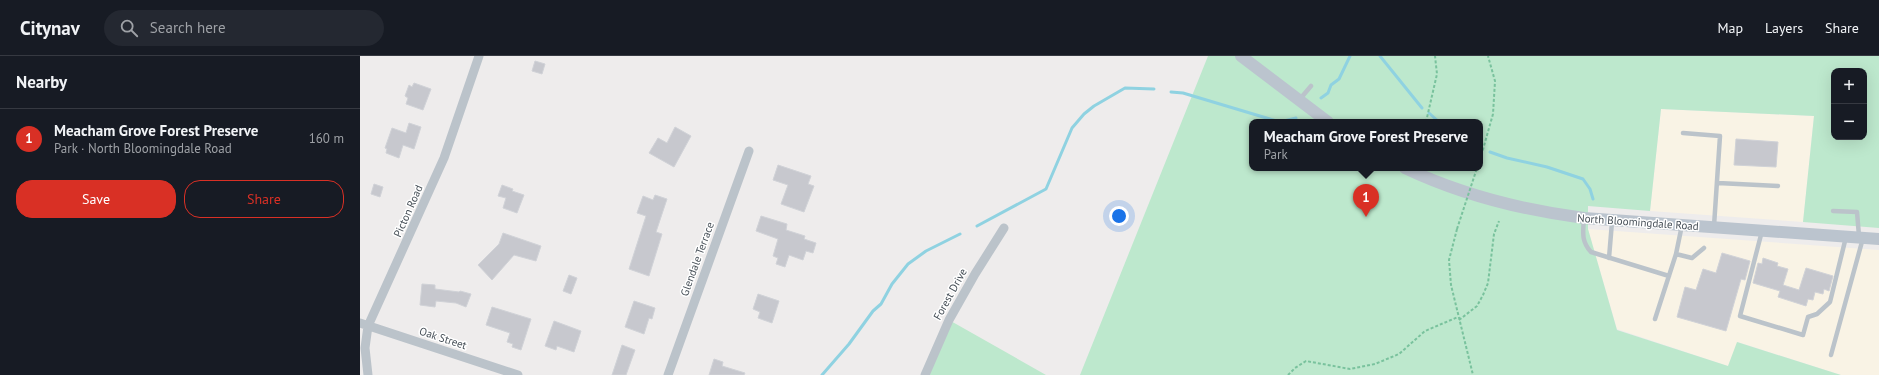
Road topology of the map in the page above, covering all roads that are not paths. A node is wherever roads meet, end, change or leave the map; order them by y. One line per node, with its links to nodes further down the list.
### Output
1 (479, 56): 26 (street, Picton Road)
2 (1241, 56): 4 (main road)
3 (1311, 86): 4 (lane)
4 (1299, 101): 5 (main road)
5 (1324, 119)
6 (1683, 132): 9 (lane)
7 (749, 151): 30 (street, Glendale Terrace)
8 (1412, 171): 12 (main road, North Bloomingdale Road)
9 (1718, 183): 10 (lane); 16 (lane)
10 (1778, 186)
11 (1833, 211): 19 (lane)
12 (1584, 218): 13 (main road, North Bloomingdale Road); 23 (lane)
13 (1612, 220): 14 (main road, North Bloomingdale Road); 23 (lane)
14 (1682, 225): 16 (main road, North Bloomingdale Road); 22 (lane)
15 (1004, 228): 31 (street, Forest Drive)
16 (1714, 228): 17 (main road, North Bloomingdale Road)
17 (1762, 231): 18 (main road, North Bloomingdale Road); 18 (lane)
18 (1846, 237): 19 (main road, North Bloomingdale Road)
19 (1861, 238): 20 (main road, North Bloomingdale Road); 27 (lane)
20 (1879, 239)
21 (1704, 248): 22 (lane)
22 (1676, 254): 24 (lane)
23 (1609, 258): 24 (lane)
24 (1669, 276): 25 (lane)
25 (1655, 319)
26 (364, 325): 28 (street, Picton Road); 29 (street, Oak Street)
27 (1831, 355)
28 (368, 375)
29 (518, 375)
30 (668, 375)
31 (925, 375)

